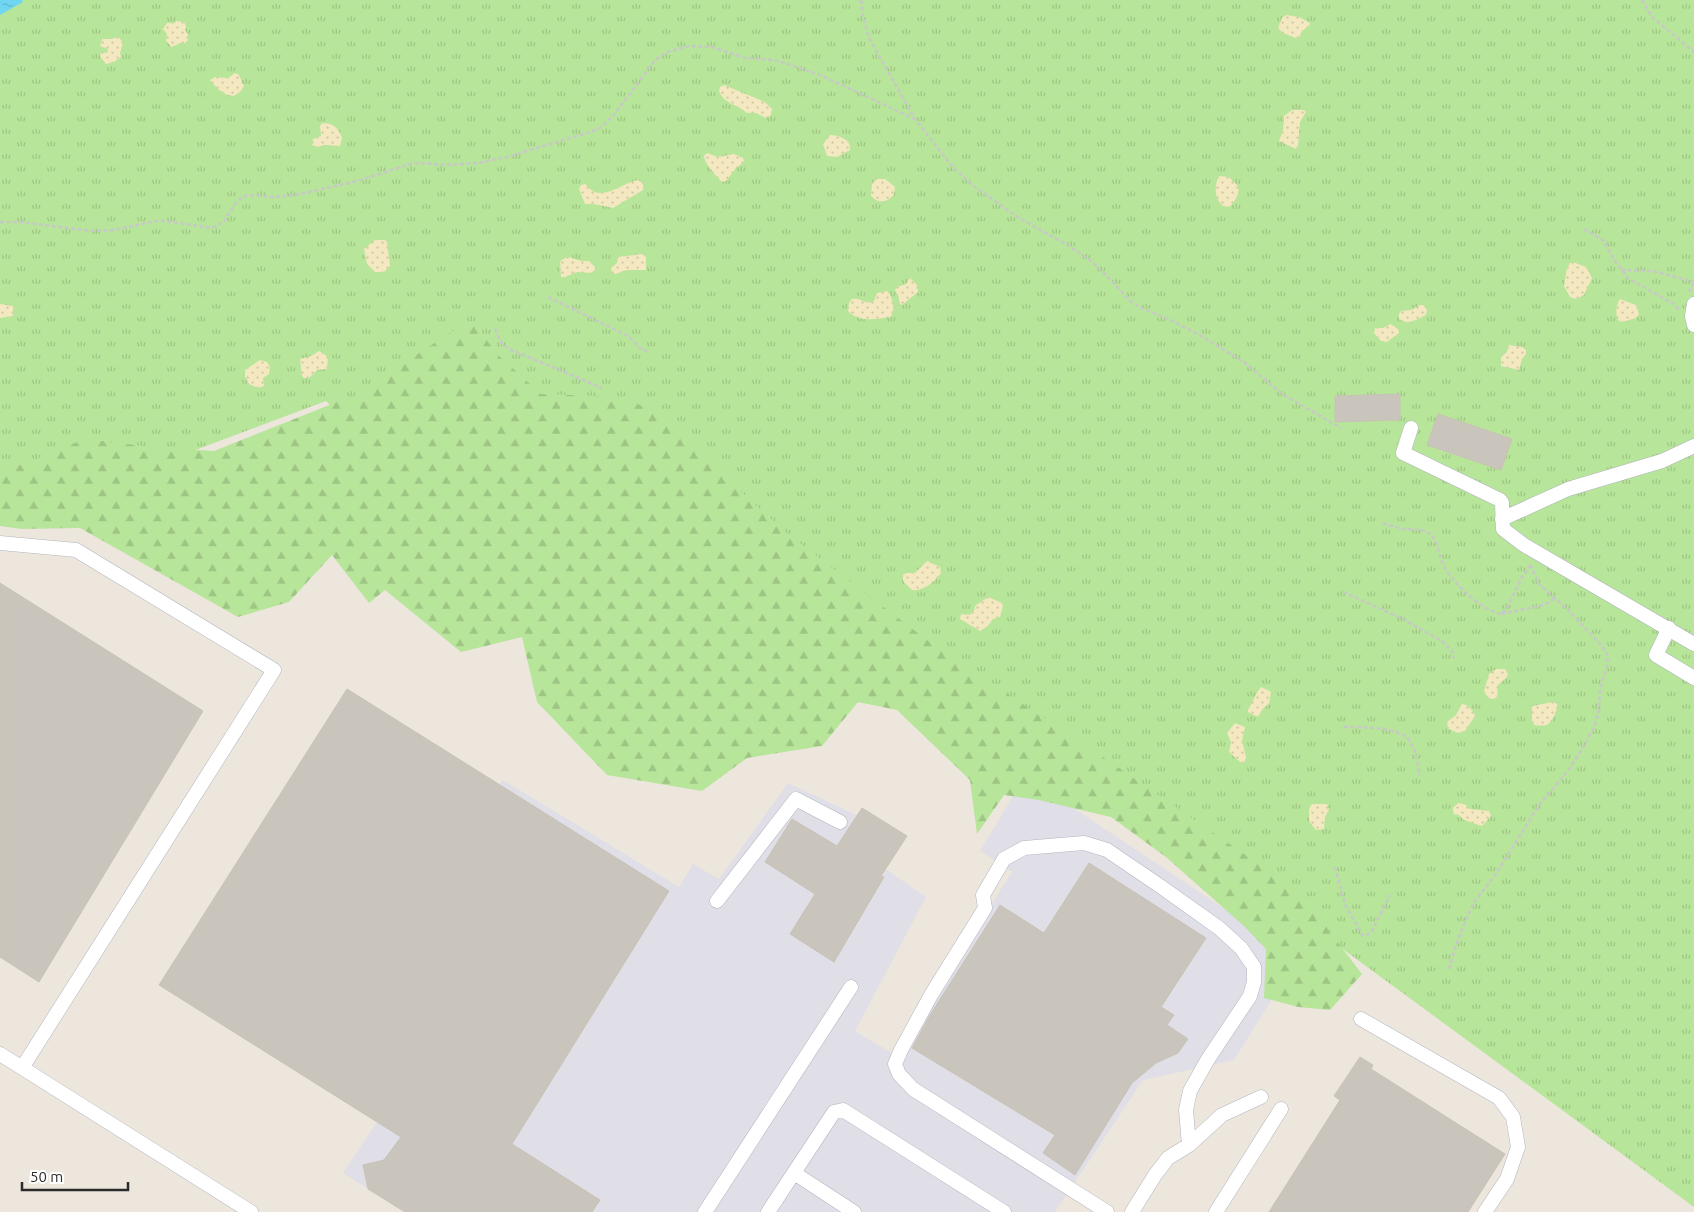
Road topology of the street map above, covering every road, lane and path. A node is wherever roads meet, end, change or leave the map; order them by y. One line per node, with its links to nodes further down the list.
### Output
1 (862, 0): 4 (path)
2 (1642, 0): 3 (path)
3 (1694, 52)
4 (915, 119): 5 (path); 16 (path)
5 (0, 222)
6 (1584, 228): 7 (path)
7 (1621, 270): 8 (path); 11 (path)
8 (1694, 282)
9 (548, 296): 14 (path)
10 (1694, 304): 12 (street)
11 (1681, 312)
12 (1694, 325)
13 (494, 329): 15 (path)
14 (649, 352)
15 (602, 388)
16 (1341, 428)
17 (1411, 428): 20 (street)
18 (1694, 446): 20 (street)
19 (1383, 523): 26 (path)
20 (1503, 524): 22 (street)
21 (0, 542): 41 (street)
22 (1538, 553): 23 (path); 27 (street)
23 (1531, 565): 25 (path); 26 (path)
24 (1343, 592): 29 (path)
25 (1555, 598): 26 (path); 37 (path)
26 (1500, 614)
27 (1669, 628): 28 (street); 30 (street)
28 (1694, 644)
29 (1454, 658)
30 (1694, 678)
31 (1344, 727): 32 (path)
32 (1419, 776)
33 (840, 822): 36 (street)
34 (1335, 868): 35 (path)
35 (1390, 895)
36 (717, 902)
37 (1449, 970)
38 (851, 987): 47 (street)
39 (1361, 1019): 54 (street)
40 (0, 1054): 41 (street)
41 (22, 1068): 46 (street)
42 (1261, 1097): 44 (street)
43 (1281, 1109): 53 (street)
44 (1189, 1145): 51 (street); 52 (street)
45 (794, 1173): 48 (street); 49 (street); 50 (street)
46 (251, 1212)
47 (705, 1212)
48 (768, 1212)
49 (854, 1212)
50 (1004, 1212)
51 (1107, 1212)
52 (1132, 1212)
53 (1216, 1212)
54 (1484, 1212)

